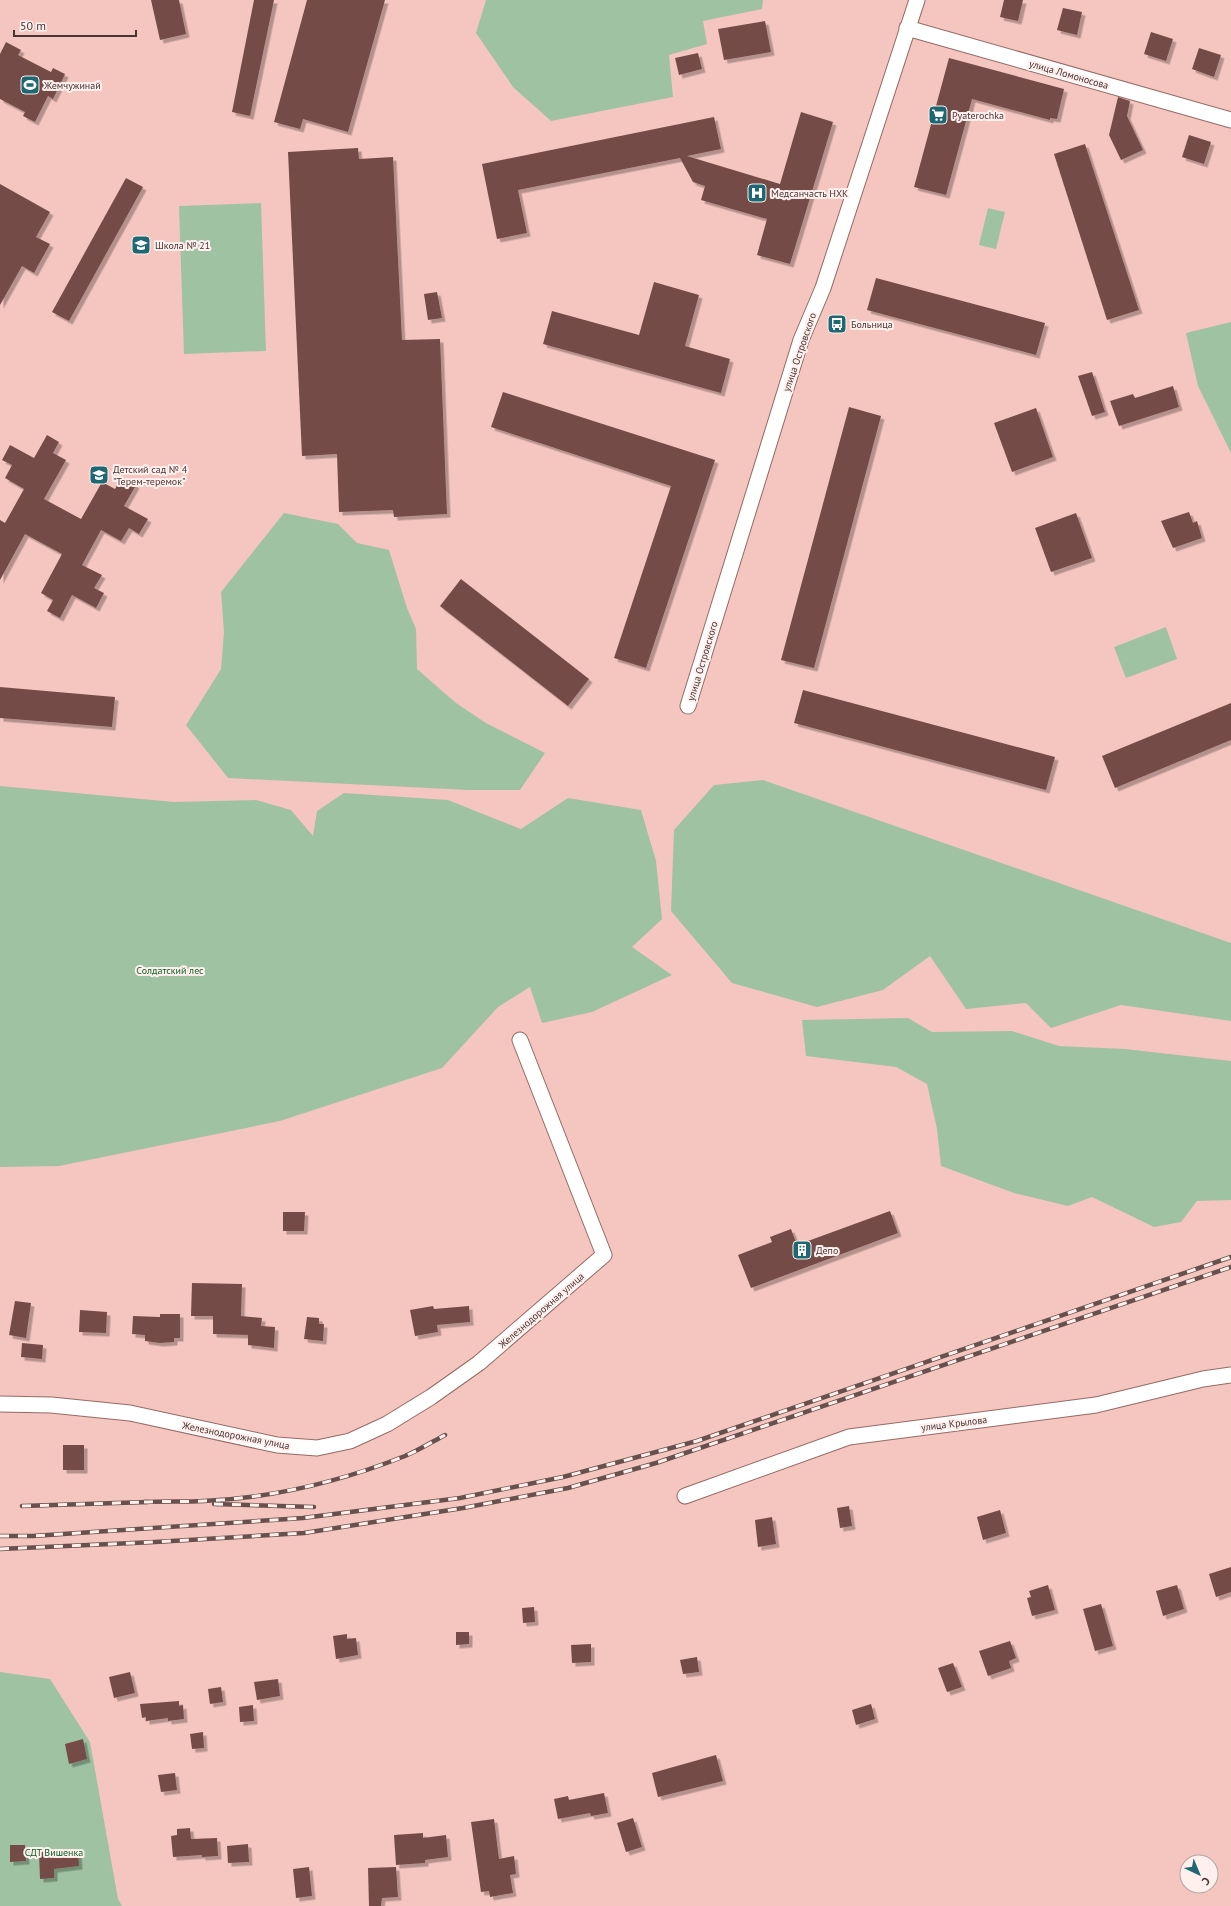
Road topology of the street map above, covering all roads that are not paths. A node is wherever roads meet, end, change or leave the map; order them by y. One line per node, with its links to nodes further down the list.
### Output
1 (917, 0): 2 (street, улица Островского)
2 (907, 28): 3 (street, улица Ломоносова); 4 (street, улица Островского)
3 (1231, 120)
4 (688, 706)
5 (520, 1040): 7 (street, Железнодорожная улица)
6 (1231, 1375): 8 (street, улица Крылова)
7 (0, 1404)
8 (685, 1496)

